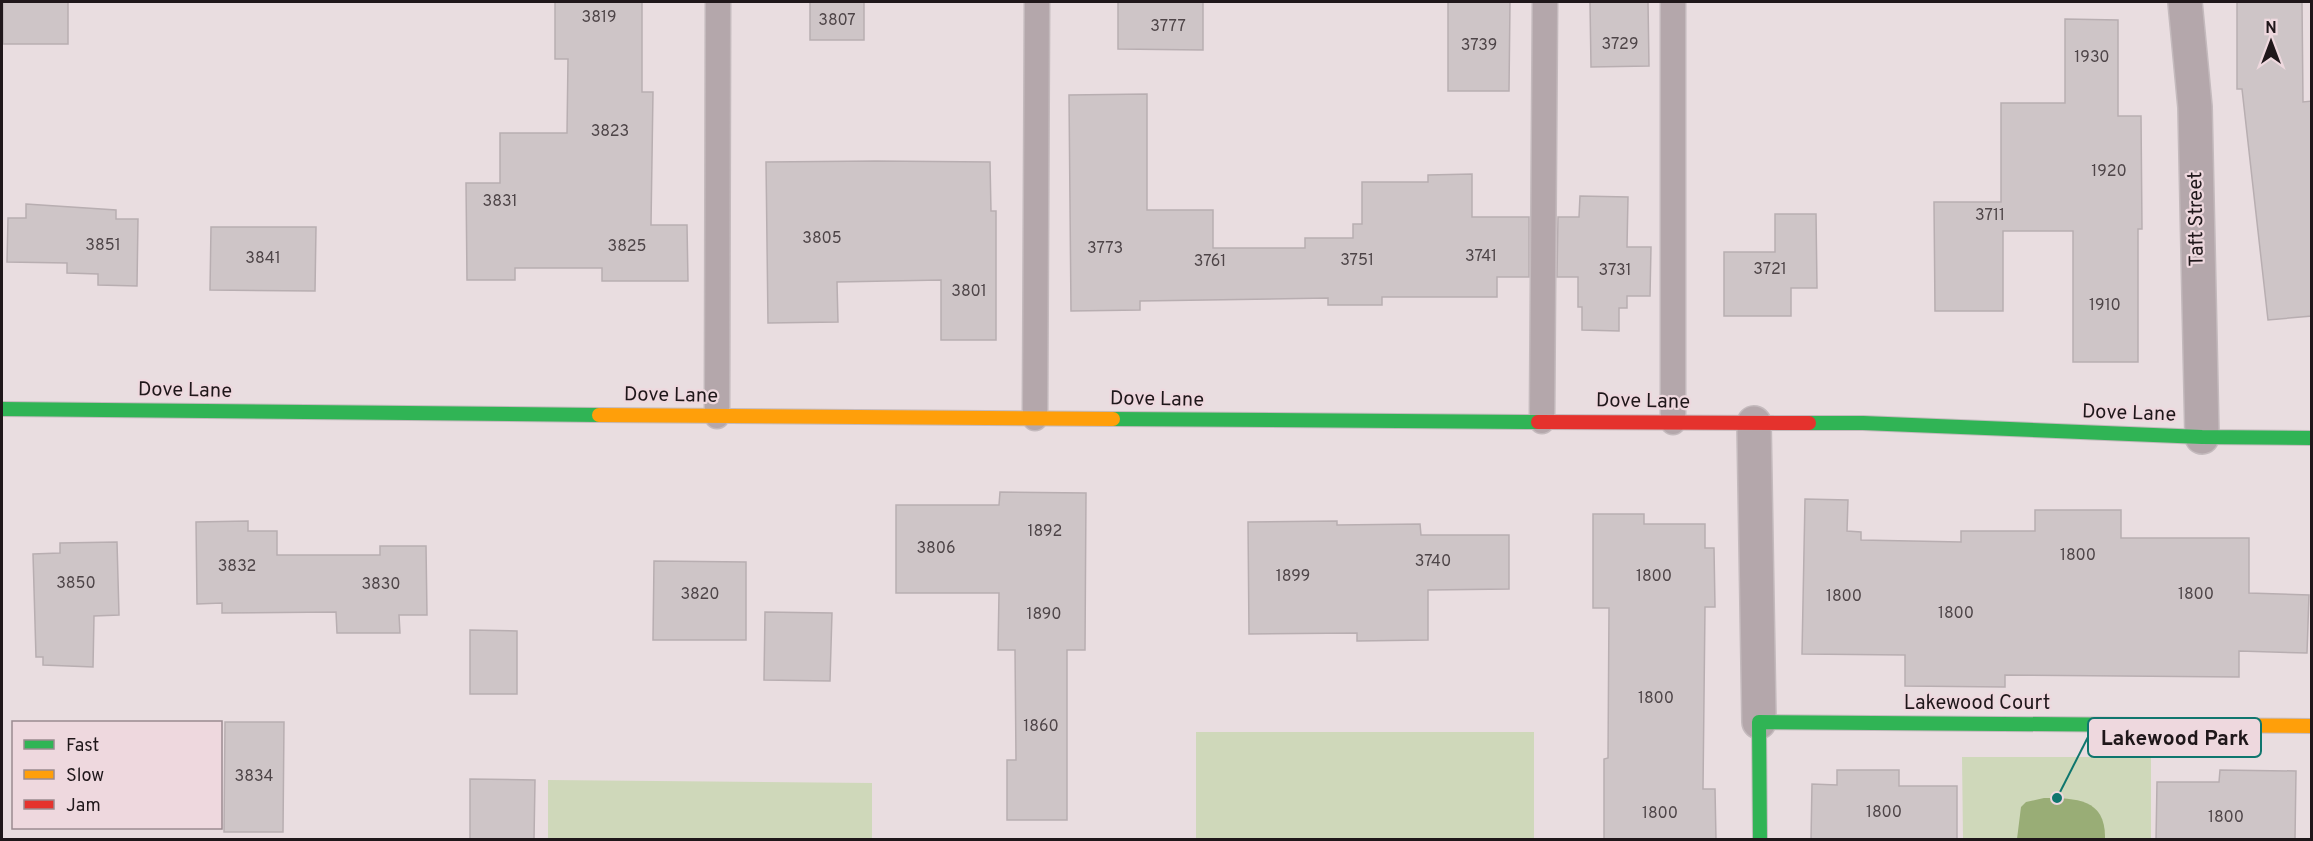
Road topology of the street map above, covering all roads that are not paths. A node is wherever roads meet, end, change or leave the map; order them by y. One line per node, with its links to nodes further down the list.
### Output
1 (718, 2): 7 (lane)
2 (1037, 2): 8 (lane)
3 (1545, 2): 9 (lane)
4 (1673, 2): 10 (lane)
5 (2185, 2): 12 (street, Taft Street)
6 (2, 409): 7 (street, Dove Lane)
7 (717, 416): 8 (street, Dove Lane)
8 (1035, 418): 9 (street, Dove Lane)
9 (1542, 421): 10 (street, Dove Lane)
10 (1673, 422): 11 (street, Dove Lane)
11 (1754, 423): 12 (street, Dove Lane); 14 (street)
12 (2202, 436): 13 (street, Dove Lane)
13 (2312, 438)
14 (1759, 722): 15 (street, Lakewood Court); 16 (street)
15 (2312, 726)
16 (1760, 840)

